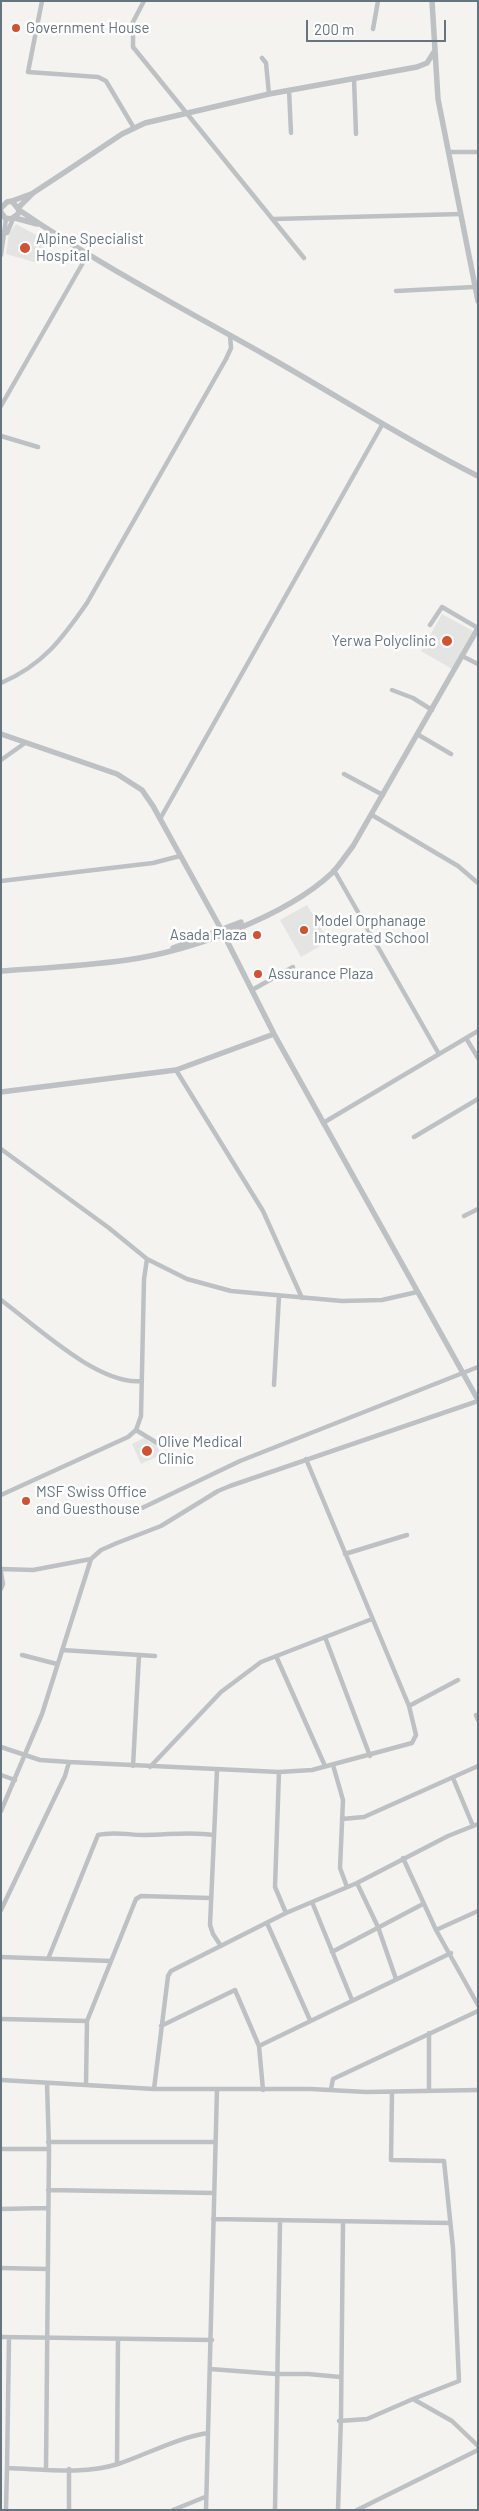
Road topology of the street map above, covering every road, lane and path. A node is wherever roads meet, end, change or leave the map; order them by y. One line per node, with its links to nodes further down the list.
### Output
1 (42, 1): 12 (street)
2 (144, 1): 11 (street)
3 (378, 1): 5 (street)
4 (432, 1): 6 (street)
5 (373, 29)
6 (434, 52): 8 (street); 15 (street)
7 (262, 58): 10 (street)
8 (354, 79): 9 (street); 14 (street)
9 (290, 90): 10 (street); 13 (street)
10 (270, 94): 11 (street)
11 (186, 113): 12 (street); 24 (street)
12 (134, 128): 17 (street)
13 (291, 133)
14 (356, 134)
15 (448, 152): 16 (street); 21 (street)
16 (478, 152)
17 (33, 193): 18 (street); 20 (street)
18 (12, 201): 19 (street); 20 (street)
19 (1, 208)
20 (19, 208): 23 (street); 25 (street)
21 (461, 214): 24 (street); 30 (street)
22 (4, 217): 23 (street); 26 (street)
23 (14, 218): 25 (street); 26 (street)
24 (274, 219): 29 (street)
25 (44, 226): 27 (street)
26 (5, 236): 28 (street)
27 (88, 254): 34 (street); 37 (street)
28 (1, 255)
29 (304, 258)
30 (475, 272): 31 (street)
31 (474, 288): 32 (street); 33 (street)
32 (396, 291)
33 (478, 301)
34 (230, 335): 35 (street); 36 (street)
35 (242, 342): 36 (street); 38 (street)
36 (231, 348): 46 (street)
37 (1, 406)
38 (382, 426): 41 (street); 57 (street)
39 (1, 436): 40 (street)
40 (38, 447)
41 (478, 476)
42 (430, 625): 43 (street)
43 (478, 628): 44 (street)
44 (462, 656): 45 (street); 48 (street)
45 (478, 664)
46 (1, 684)
47 (392, 690): 48 (street)
48 (432, 710): 50 (street)
49 (1, 734): 51 (street)
50 (417, 734): 52 (street); 55 (street)
51 (25, 743): 53 (street); 57 (street)
52 (451, 754)
53 (1, 760)
54 (344, 774): 55 (street)
55 (383, 795): 56 (street)
56 (372, 815): 59 (street); 61 (street)
57 (160, 819): 58 (street)
58 (180, 856): 60 (street); 62 (street)
59 (334, 870): 62 (street); 69 (street)
60 (1, 880)
61 (478, 883)
62 (222, 931): 64 (street); 65 (street)
63 (293, 967): 65 (street)
64 (1, 971)
65 (252, 990): 67 (street)
66 (478, 1031): 68 (street)
67 (274, 1034): 71 (street); 74 (street)
68 (466, 1038): 69 (street); 70 (street)
69 (439, 1054): 74 (street)
70 (478, 1058)
71 (176, 1070): 72 (street); 82 (street)
72 (1, 1092)
73 (478, 1099): 75 (street)
74 (323, 1123): 80 (street)
75 (414, 1136)
76 (1, 1149): 79 (street)
77 (478, 1209): 78 (street)
78 (464, 1216)
79 (147, 1259): 81 (street); 86 (street)
80 (417, 1292): 82 (street); 85 (street)
81 (279, 1296): 82 (street); 87 (street)
82 (302, 1298)
83 (1, 1300): 86 (street)
84 (478, 1367): 85 (street)
85 (463, 1372): 88 (street); 93 (street)
86 (141, 1381): 89 (street)
87 (274, 1385)
88 (478, 1401): 91 (street)
89 (136, 1430): 90 (street); 92 (street)
90 (157, 1443)
91 (306, 1459): 95 (street); 96 (street)
92 (1, 1495)
93 (142, 1508)
94 (407, 1535): 95 (street)
95 (345, 1554): 99 (street)
96 (91, 1559): 97 (street); 101 (street)
97 (1, 1570): 98 (street)
98 (1, 1589)
99 (372, 1620): 100 (street); 108 (street)
100 (324, 1637): 105 (street); 111 (street)
101 (62, 1650): 103 (street); 106 (street)
102 (22, 1655): 106 (street)
103 (139, 1655): 104 (street); 114 (street)
104 (156, 1656)
105 (276, 1656): 115 (street); 117 (street)
106 (57, 1664): 110 (street)
107 (458, 1680): 108 (street)
108 (409, 1706): 111 (street)
109 (1, 1748): 110 (street)
110 (26, 1755): 112 (street); 122 (street)
111 (370, 1756): 113 (street)
112 (69, 1762): 114 (street); 133 (street)
113 (333, 1765): 115 (street); 124 (street)
114 (133, 1766): 117 (street)
115 (325, 1766): 119 (street)
116 (478, 1766): 121 (street)
117 (150, 1767): 118 (street)
118 (217, 1770): 119 (street); 126 (street)
119 (279, 1772): 135 (street)
120 (1, 1775): 122 (street)
121 (453, 1778): 124 (street); 125 (street)
122 (15, 1780): 123 (street)
123 (1, 1811)
124 (342, 1819): 129 (street)
125 (475, 1825): 127 (street)
126 (214, 1835): 130 (street); 143 (street)
127 (403, 1858): 128 (street); 132 (street)
128 (357, 1882): 129 (street); 137 (street)
129 (347, 1887): 131 (street)
130 (210, 1898): 139 (street); 144 (street)
131 (312, 1902): 135 (street); 140 (street)
132 (423, 1904): 137 (street); 138 (street)
133 (1, 1910)
134 (478, 1912): 138 (street)
135 (286, 1913): 136 (street)
136 (267, 1923): 139 (street); 150 (street)
137 (378, 1927): 140 (street); 145 (street)
138 (436, 1930): 141 (street)
139 (221, 1946): 152 (street)
140 (332, 1952): 146 (street)
141 (451, 1953): 145 (street); 147 (street)
142 (1, 1957): 143 (street)
143 (48, 1959): 144 (street)
144 (111, 1962): 151 (street)
145 (396, 1979): 146 (street)
146 (352, 2000): 150 (street)
147 (478, 2005)
148 (478, 2011): 153 (street)
149 (1, 2018): 151 (street)
150 (310, 2020): 154 (street)
151 (86, 2021): 157 (street)
152 (161, 2026): 154 (street); 158 (street)
153 (429, 2033): 160 (street); 162 (street)
154 (259, 2046): 161 (street)
155 (1, 2080): 156 (street)
156 (47, 2083): 157 (street); 165 (street)
157 (86, 2085): 158 (street)
158 (154, 2089): 159 (street)
159 (217, 2089): 161 (street); 166 (street)
160 (331, 2089): 161 (street); 164 (street)
161 (263, 2090)
162 (430, 2090): 163 (street); 164 (street)
163 (478, 2090)
164 (392, 2092): 176 (street)
165 (48, 2142): 166 (street); 168 (street)
166 (214, 2142): 170 (street)
167 (1, 2149): 168 (street)
168 (48, 2149): 169 (street)
169 (48, 2190): 170 (street); 171 (street)
170 (214, 2193): 173 (street)
171 (48, 2208): 172 (street); 178 (street)
172 (1, 2209)
173 (213, 2219): 174 (street); 183 (street)
174 (280, 2222): 175 (street); 185 (street)
175 (342, 2223): 176 (street); 186 (street)
176 (450, 2223): 187 (street)
177 (1, 2268): 178 (street)
178 (47, 2269): 181 (street)
179 (1, 2338): 180 (street)
180 (9, 2338): 181 (street); 193 (street)
181 (47, 2338): 182 (street); 194 (street)
182 (118, 2339): 183 (street); 192 (street)
183 (212, 2340): 184 (street)
184 (210, 2369): 185 (street); 189 (street)
185 (276, 2374): 186 (street); 201 (street)
186 (340, 2377): 188 (street)
187 (413, 2399): 188 (street); 190 (street)
188 (340, 2421): 202 (street)
189 (208, 2433): 192 (street); 196 (street)
190 (478, 2446)
191 (478, 2450): 203 (street)
192 (117, 2464): 195 (street)
193 (7, 2468): 194 (street); 197 (street)
194 (46, 2469): 195 (street)
195 (69, 2469): 198 (street)
196 (205, 2497): 199 (street); 200 (street)
197 (6, 2510)
198 (69, 2510)
199 (173, 2510)
200 (206, 2510)
201 (275, 2510)
202 (338, 2510)
203 (357, 2510)

